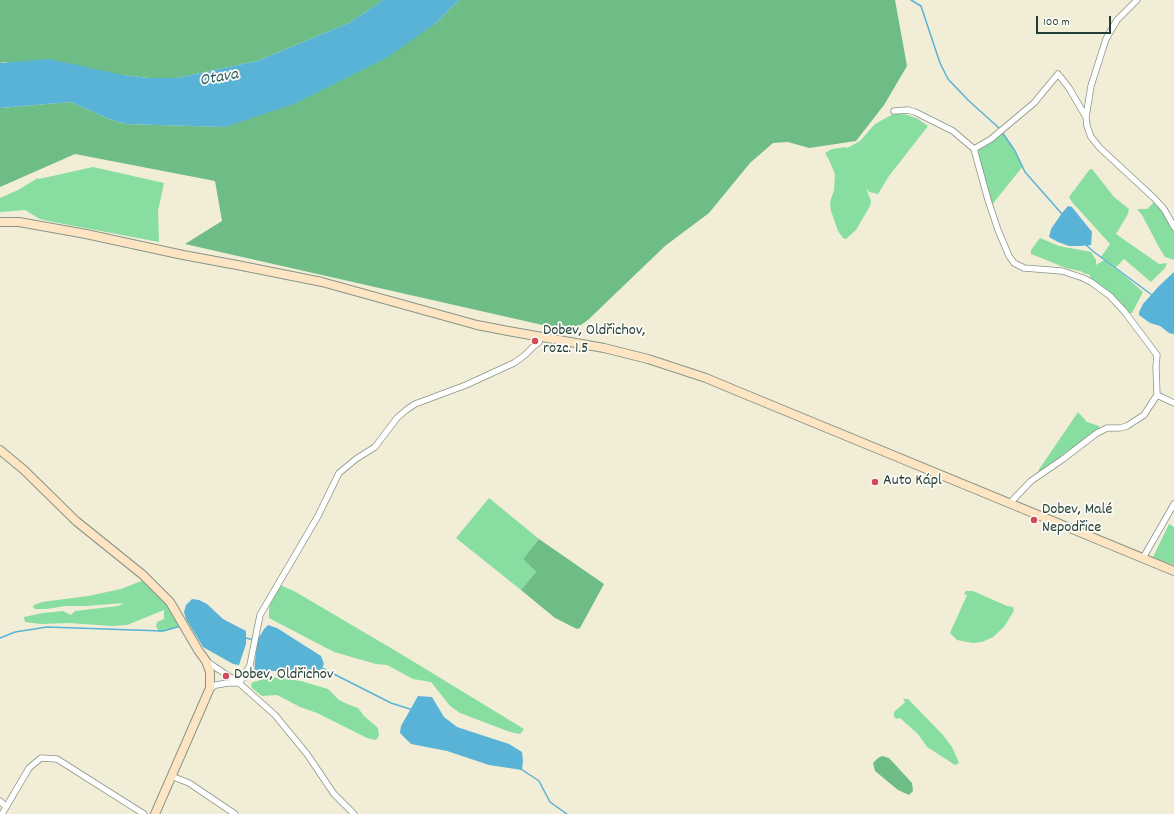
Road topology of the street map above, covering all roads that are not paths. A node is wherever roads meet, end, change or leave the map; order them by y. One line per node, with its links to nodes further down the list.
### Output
1 (1137, 0): 3 (street)
2 (894, 111): 4 (street)
3 (1086, 117): 4 (street); 6 (street)
4 (974, 149): 8 (street)
5 (0, 222): 7 (main road)
6 (1174, 227)
7 (540, 337): 11 (main road); 16 (street)
8 (1157, 395): 9 (street); 11 (street)
9 (1174, 403)
10 (0, 450): 15 (main road)
11 (1010, 502): 13 (main road)
12 (1174, 504): 13 (street)
13 (1143, 558): 14 (main road)
14 (1174, 571)
15 (206, 661): 16 (street); 17 (main road)
16 (239, 683): 17 (street); 25 (street)
17 (210, 688): 18 (main road)
18 (171, 776): 23 (main road); 24 (street)
19 (0, 801): 20 (street)
20 (6, 807): 21 (street); 22 (street)
21 (2, 814)
22 (144, 814)
23 (155, 814)
24 (235, 814)
25 (354, 814)

